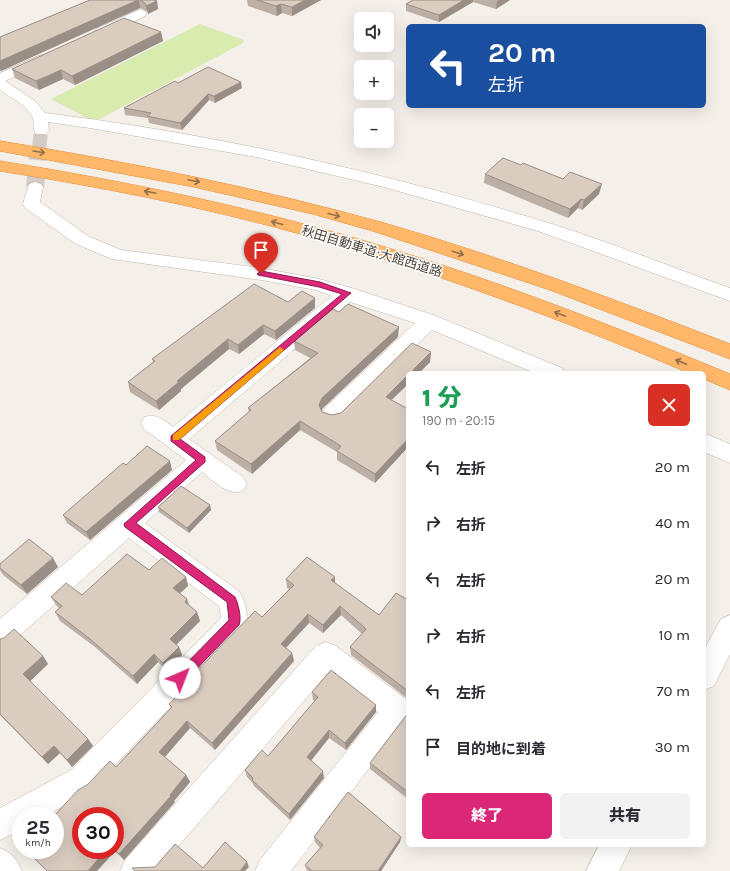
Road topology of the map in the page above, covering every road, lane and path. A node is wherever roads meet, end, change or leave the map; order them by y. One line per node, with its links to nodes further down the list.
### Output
1 (141, 13): 2 (street)
2 (92, 36)
3 (56, 52): 4 (street)
4 (0, 78)
5 (0, 84): 6 (street)
6 (40, 117): 7 (street); 12 (street)
7 (41, 132)
8 (0, 146): 14 (highway, 秋田自動車道;大館西道路, one-way to 14)
9 (0, 166): 16 (highway, 秋田自動車道;大館西道路, one-way to 9)
10 (34, 187): 11 (street)
11 (348, 293): 13 (street); 21 (street)
12 (730, 295)
13 (429, 321): 15 (street); 19 (street)
14 (730, 352)
15 (550, 371)
16 (702, 371)
17 (706, 372): 18 (highway, 秋田自動車道;大館西道路, one-way to 17)
18 (730, 382)
19 (332, 415)
20 (152, 423): 21 (street)
21 (174, 439): 24 (street)
22 (706, 443): 23 (street)
23 (730, 454)
24 (202, 459): 25 (street); 26 (street)
25 (235, 484)
26 (128, 524): 28 (street); 30 (street)
27 (730, 627): 29 (street)
28 (0, 636)
29 (706, 673)
30 (0, 825)
31 (615, 847): 36 (street)
32 (0, 864): 33 (street)
33 (6, 871)
34 (136, 871): 35 (street)
35 (271, 871)
36 (602, 871)

